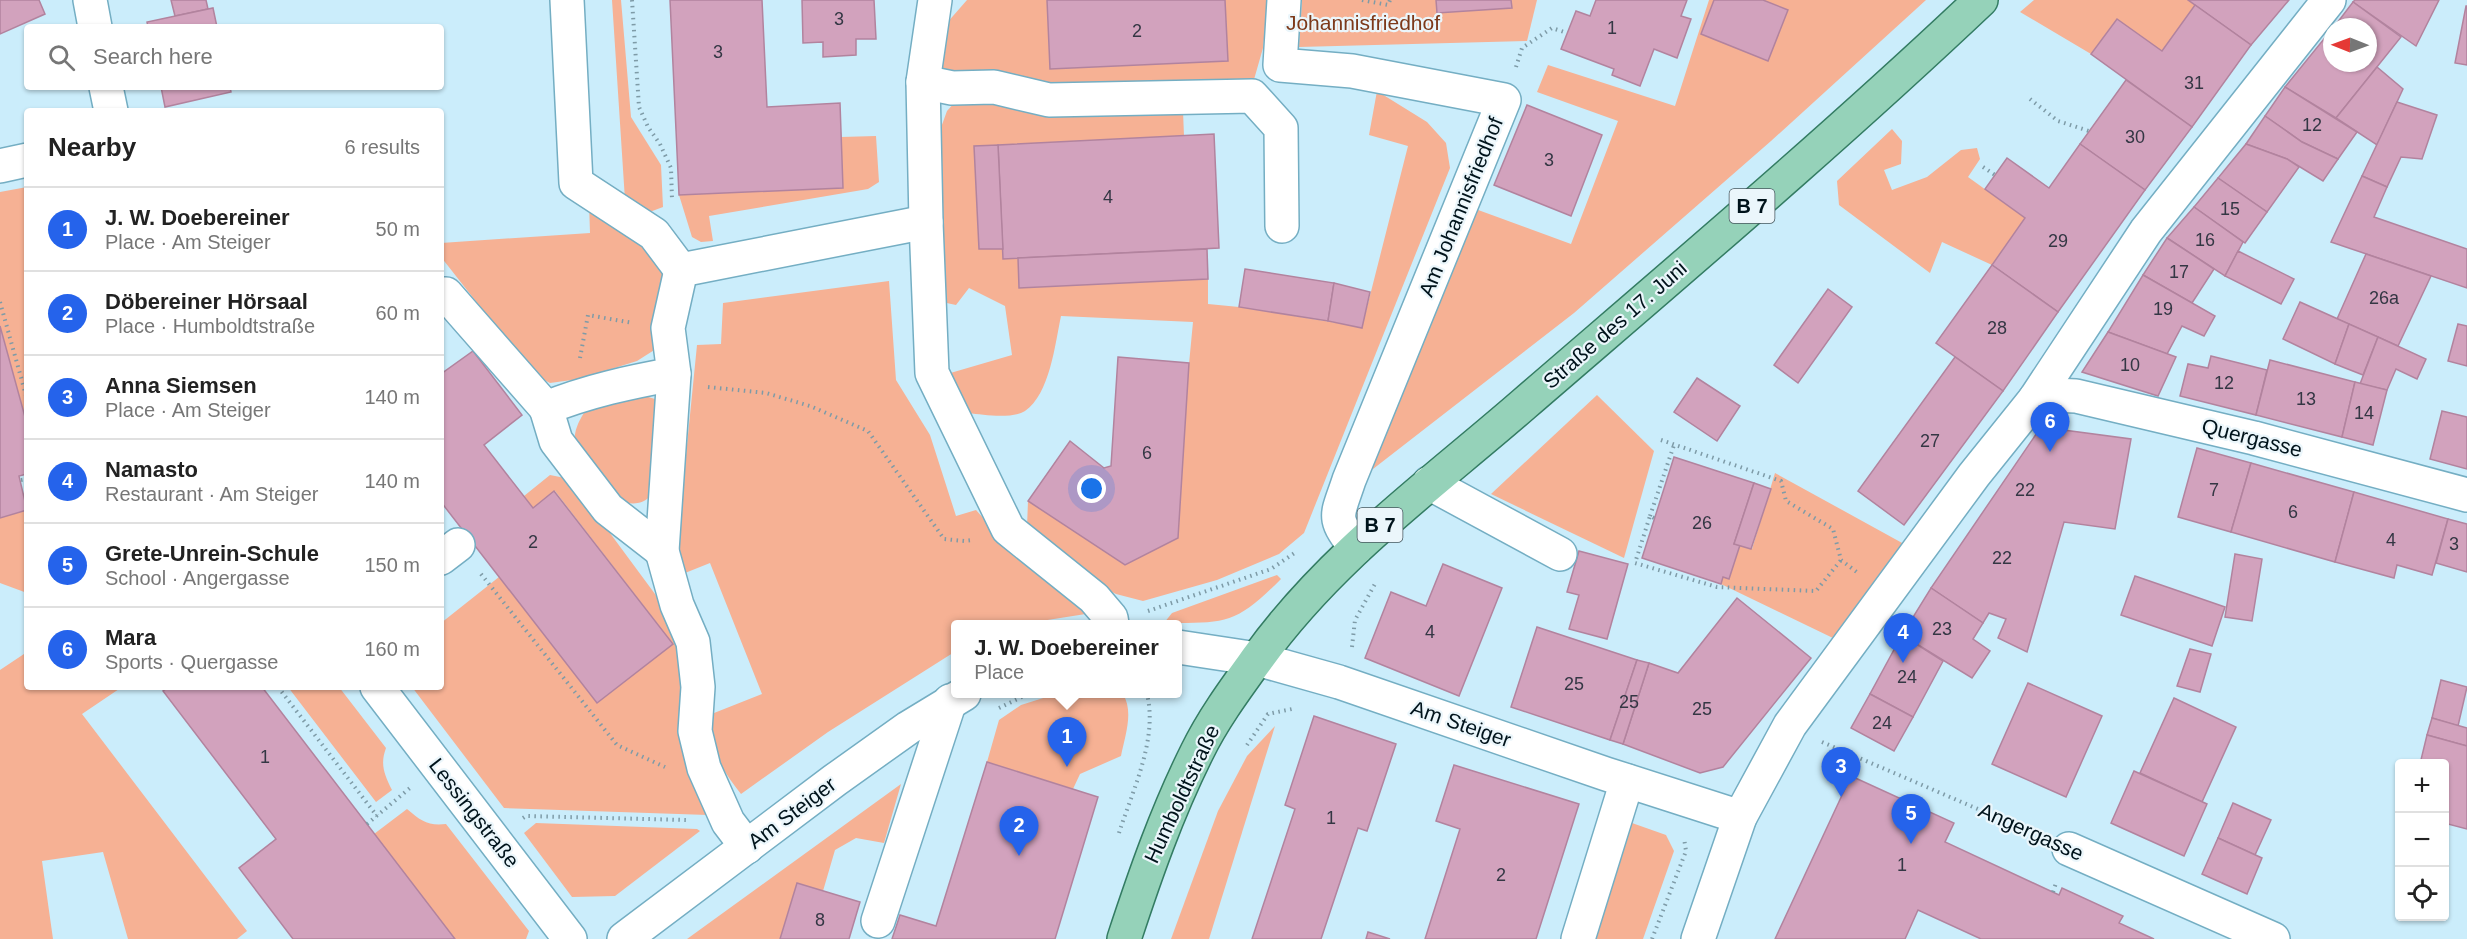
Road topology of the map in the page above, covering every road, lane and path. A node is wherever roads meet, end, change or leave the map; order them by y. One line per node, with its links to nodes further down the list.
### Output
1 (90, 0): 10 (street)
2 (567, 0): 25 (street)
3 (632, 0): 22 (path)
4 (1284, 0): 15 (street, Am Johannisfriedhof)
5 (1362, 0): 6 (path)
6 (1390, 0)
7 (1981, 0): 37 (main road, Straße des 17. Juni / B 7)
8 (2330, 0): 31 (street)
9 (937, 1): 12 (street)
10 (94, 24)
11 (1567, 33): 15 (path)
12 (924, 82): 23 (street); 24 (street)
13 (107, 90): 16 (street)
14 (2030, 99): 17 (path)
15 (1504, 100): 40 (street, Am Johannisfriedhof)
16 (110, 108)
17 (2089, 131)
18 (24, 161): 19 (street)
19 (0, 166)
20 (1983, 167): 21 (path)
21 (1995, 175)
22 (672, 208)
23 (926, 222): 25 (street); 39 (street)
24 (1282, 226)
25 (681, 270): 28 (street)
26 (444, 294): 32 (street)
27 (0, 302): 30 (path)
28 (668, 328): 29 (street); 32 (path)
29 (674, 374): 32 (street); 39 (path); 41 (street)
30 (24, 388)
31 (2035, 399): 38 (street, Quergasse); 55 (street)
32 (560, 402): 41 (street)
33 (1661, 440): 34 (path)
34 (1674, 445): 44 (path); 44 (path)
35 (21, 480): 36 (path)
36 (24, 480)
37 (1430, 483): 40 (main road, Straße des 17. Juni / B 7); 43 (street)
38 (2467, 495)
39 (1008, 529): 46 (street)
40 (1356, 548): 48 (main road, Straße des 17. Juni / B 7)
41 (662, 551): 57 (street)
42 (450, 552): 57 (path)
43 (1560, 554)
44 (1841, 560): 45 (path)
45 (1846, 564)
46 (1111, 620)
47 (1182, 648): 48 (street, Am Steiger)
48 (1257, 658): 58 (street, Am Steiger); 71 (main road, Humboldtstraße / B 7)
49 (280, 690): 60 (path)
50 (378, 690): 69 (street, Lessingstraße)
51 (956, 698): 65 (street, Am Steiger)
52 (957, 698): 68 (street)
53 (1148, 698): 66 (path)
54 (1298, 707): 56 (path)
55 (1790, 725): 61 (street); 67 (path, Angergasse)
56 (1242, 752)
57 (704, 768): 65 (street)
58 (1627, 781): 61 (street, Am Steiger); 72 (street)
59 (403, 794): 60 (path)
60 (377, 816): 63 (path)
61 (1740, 817): 74 (street)
62 (518, 821): 65 (path)
63 (367, 824)
64 (1683, 830): 73 (path)
65 (738, 834): 70 (street, Am Steiger)
66 (1116, 841)
67 (2069, 849): 75 (street, Angergasse)
68 (878, 921)
69 (570, 939)
70 (624, 939)
71 (1124, 939)
72 (1578, 939)
73 (1652, 939)
74 (1698, 939)
75 (2273, 939)

